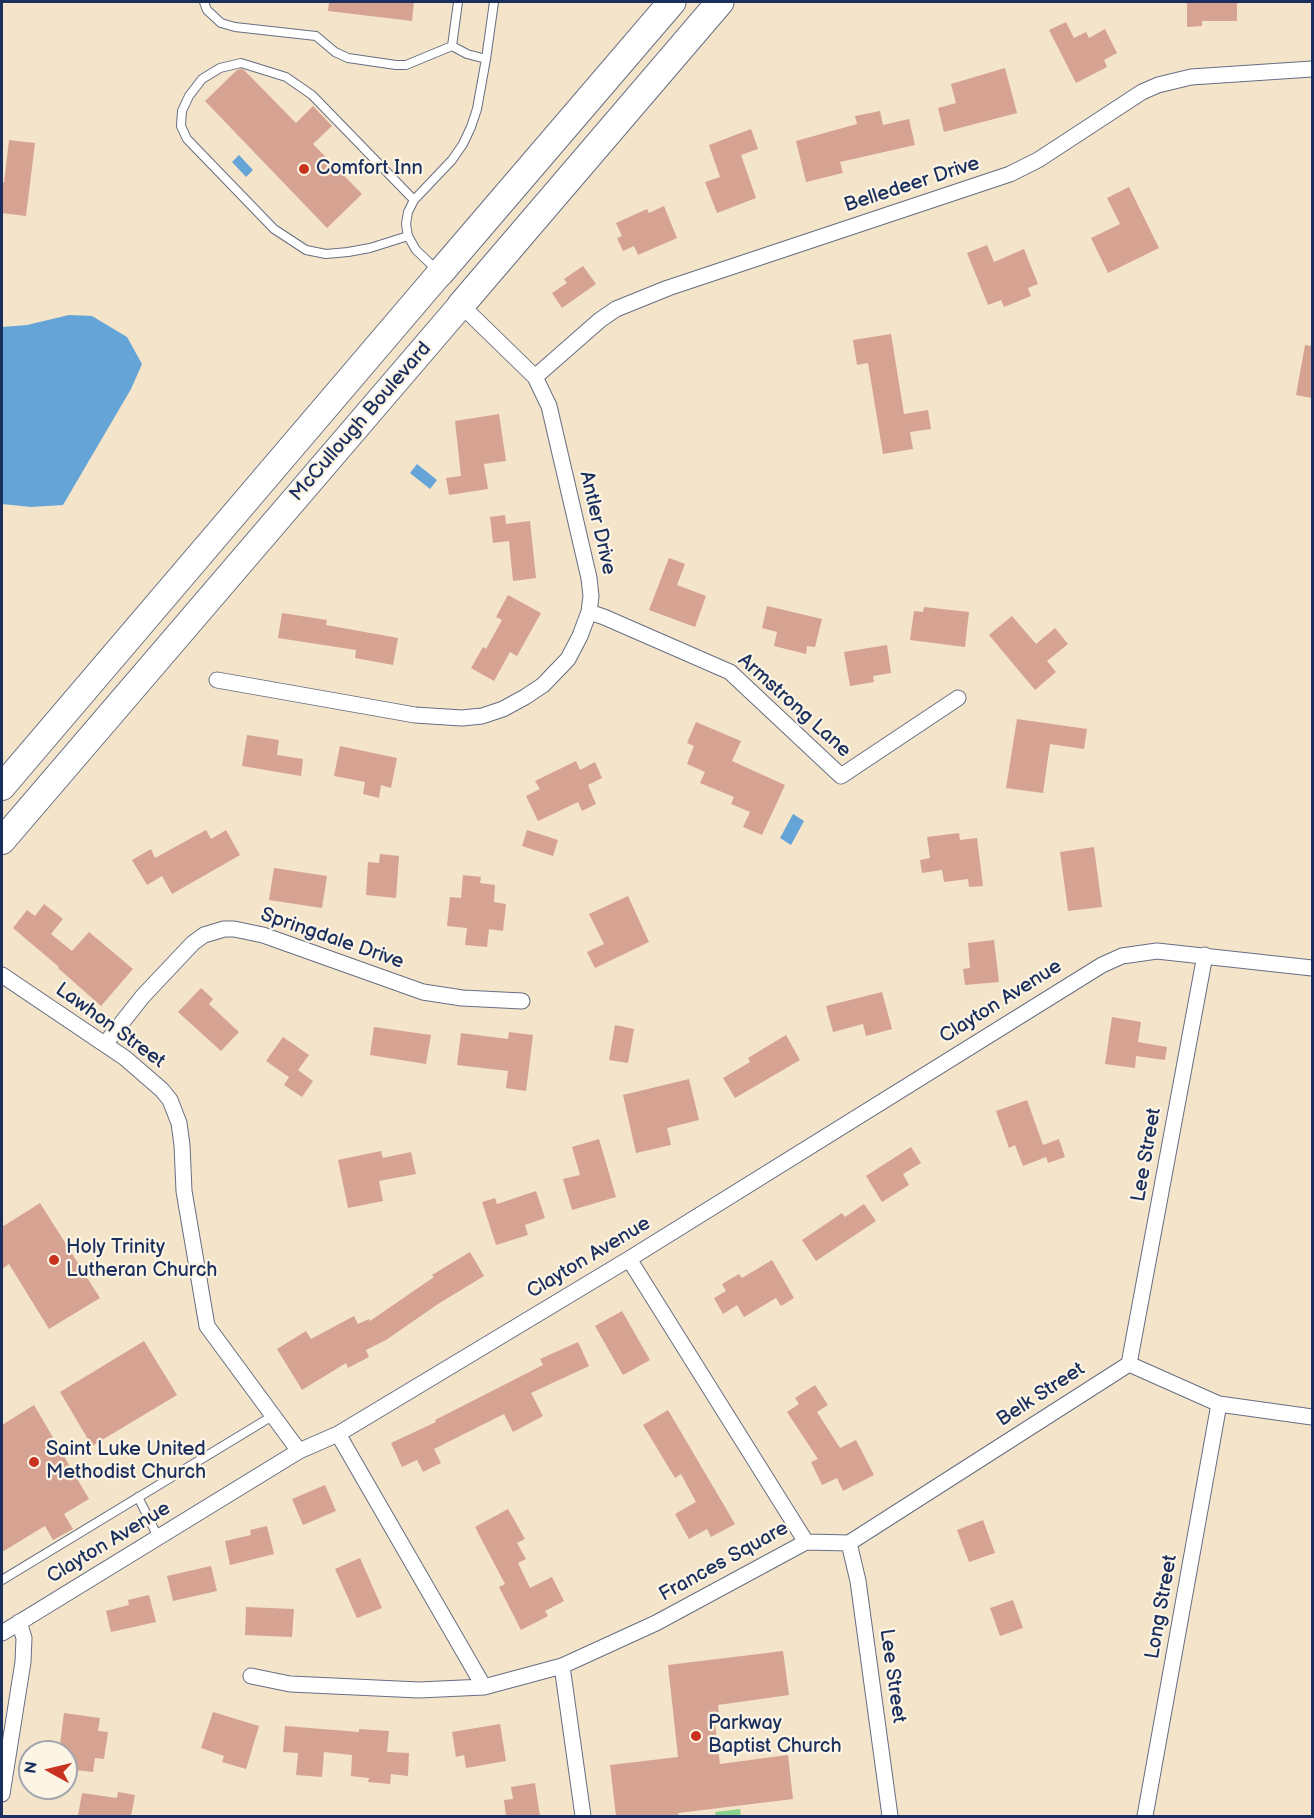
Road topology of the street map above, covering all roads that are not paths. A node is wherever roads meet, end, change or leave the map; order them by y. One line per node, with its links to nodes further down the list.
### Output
1 (204, 2): 8 (lane)
2 (458, 2): 8 (lane)
3 (494, 2): 9 (lane)
4 (663, 2): 7 (highway)
5 (672, 2): 7 (highway, McCullough Boulevard)
6 (720, 2): 15 (highway, McCullough Boulevard)
7 (650, 27): 11 (highway, McCullough Boulevard)
8 (452, 46): 9 (lane)
9 (486, 59): 12 (lane)
10 (1312, 69): 16 (street, Belledeer Drive)
11 (537, 159): 14 (highway, McCullough Boulevard); 15 (highway)
12 (414, 200): 13 (lane); 13 (lane)
13 (408, 236): 14 (lane)
14 (440, 273): 17 (highway); 19 (highway, McCullough Boulevard)
15 (461, 305): 16 (street, Antler Drive); 17 (highway, McCullough Boulevard)
16 (535, 376): 18 (street, Antler Drive)
17 (348, 437): 20 (highway, McCullough Boulevard)
18 (589, 612): 21 (street, Antler Drive); 22 (street, Armstrong Lane)
19 (130, 637): 20 (highway); 23 (highway, McCullough Boulevard)
20 (154, 662): 24 (highway, McCullough Boulevard)
21 (217, 680)
22 (958, 698)
23 (2, 787)
24 (2, 841)
25 (1205, 955): 26 (street, Clayton Avenue); 30 (street, Clayton Avenue); 31 (street, Lee Street)
26 (1312, 968)
27 (2, 975): 29 (street, Lawhon Street)
28 (522, 1001): 29 (street, Springdale Drive)
29 (105, 1044): 33 (street, Lawhon Street)
30 (629, 1259): 35 (street, Clayton Avenue); 39 (street, Frances Square)
31 (1129, 1364): 32 (street); 40 (street, Belk Street)
32 (1219, 1404): 34 (street); 50 (street, Long Street)
33 (274, 1415): 36 (street, Lawhon Street); 37 (lane)
34 (1312, 1417)
35 (338, 1434): 36 (street, Clayton Avenue); 46 (street)
36 (300, 1451): 38 (street, Clayton Avenue)
37 (138, 1497): 38 (lane); 41 (lane)
38 (158, 1537): 42 (street, Clayton Avenue)
39 (806, 1542): 40 (street); 44 (street, Frances Square)
40 (849, 1543): 49 (street, Lee Street)
41 (2, 1580)
42 (19, 1622): 43 (street, Clayton Avenue); 47 (street)
43 (2, 1633)
44 (562, 1666): 46 (street, Frances Square); 48 (street)
45 (251, 1676): 46 (street, Frances Square)
46 (484, 1687)
47 (2, 1794)
48 (583, 1816)
49 (890, 1816)
50 (1145, 1816)

